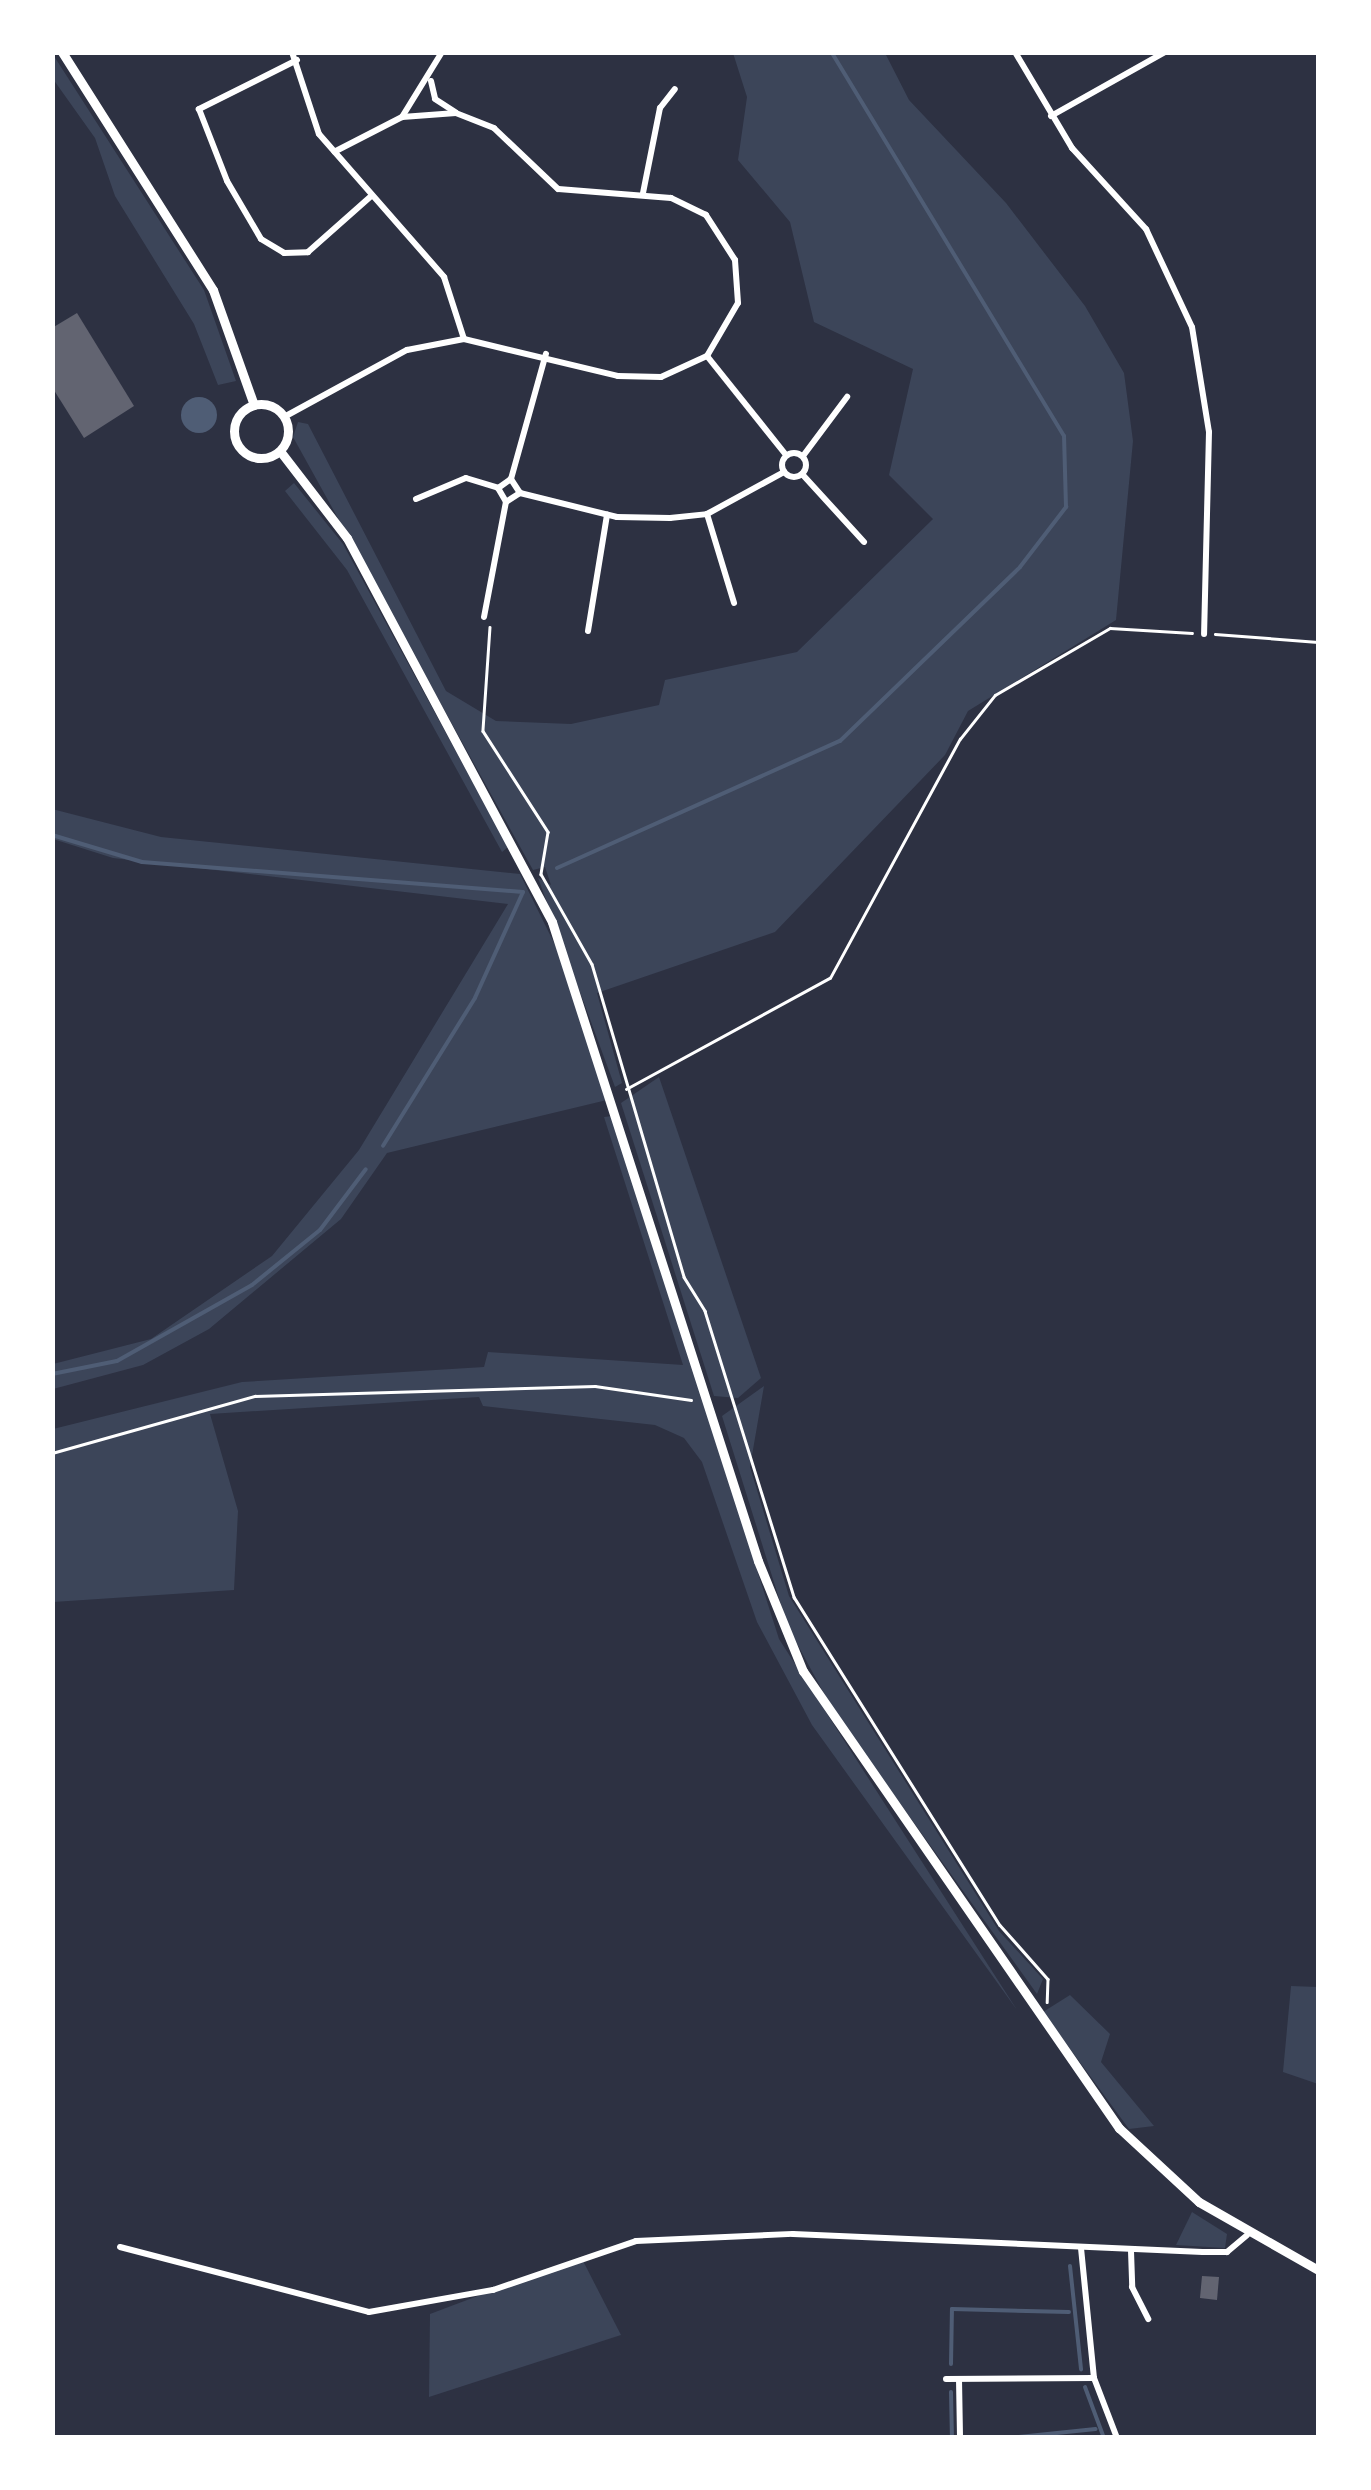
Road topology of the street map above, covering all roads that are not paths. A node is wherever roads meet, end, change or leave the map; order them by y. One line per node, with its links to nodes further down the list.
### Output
1 (62, 52): 18 (street)
2 (442, 52): 6 (street)
3 (1015, 52): 10 (street)
4 (1165, 52): 10 (street)
5 (295, 56): 11 (street); 13 (street)
6 (431, 81): 8 (street); 9 (street)
7 (675, 89): 12 (street)
8 (456, 113): 9 (street); 12 (street)
9 (402, 116): 11 (street)
10 (1052, 116): 36 (street)
11 (334, 152): 13 (street)
12 (643, 193): 16 (street)
13 (370, 197): 14 (street)
14 (464, 338): 15 (street); 19 (street)
15 (546, 354): 16 (street); 25 (street)
16 (707, 356): 21 (street)
17 (846, 397): 22 (street)
18 (254, 405): 19 (street); 20 (street)
19 (284, 416): 20 (street)
20 (280, 451): 37 (street)
21 (786, 456): 22 (street); 23 (street)
22 (802, 456): 24 (street)
23 (784, 472): 24 (street); 30 (street)
24 (802, 474): 32 (street)
25 (511, 479): 26 (street); 27 (street)
26 (498, 488): 28 (street); 29 (street)
27 (520, 493): 29 (street); 31 (street)
28 (416, 499)
29 (506, 502): 34 (street)
30 (707, 514): 31 (street); 33 (street)
31 (607, 515): 35 (street)
32 (864, 542)
33 (734, 603)
34 (484, 617)
35 (588, 631)
36 (1204, 634)
37 (1247, 2234): 40 (street); 41 (street)
38 (120, 2247): 39 (street)
39 (1081, 2248): 40 (street); 43 (street)
40 (1132, 2251): 42 (street)
41 (1318, 2270)
42 (1148, 2320)
43 (1094, 2378): 45 (street); 47 (street)
44 (946, 2379): 45 (street)
45 (959, 2379): 46 (street)
46 (960, 2438)
47 (1116, 2438)

